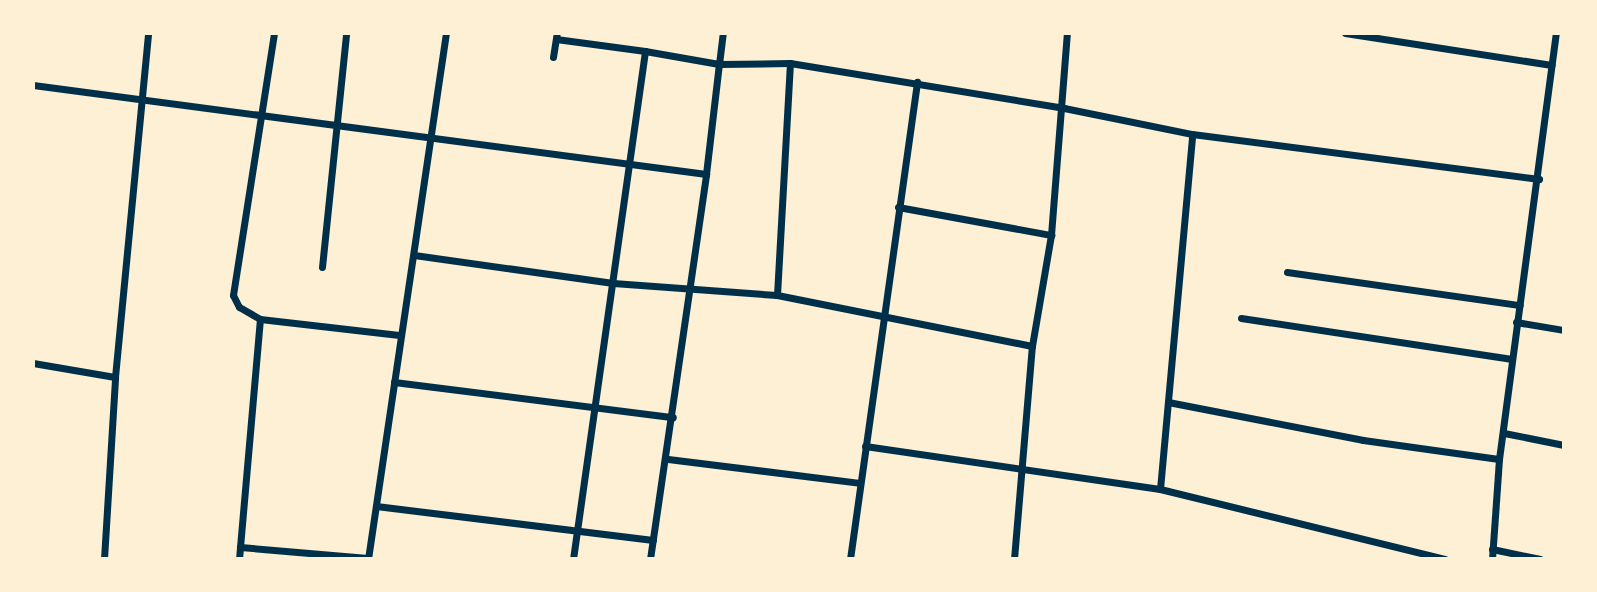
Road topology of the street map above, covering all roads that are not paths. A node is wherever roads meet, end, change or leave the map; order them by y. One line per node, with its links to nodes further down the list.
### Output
1 (148, 33): 17 (street)
2 (274, 33): 19 (street)
3 (346, 33): 20 (street)
4 (446, 33): 22 (street)
5 (723, 33): 13 (street)
6 (1067, 33): 18 (street)
7 (1345, 33): 14 (street)
8 (1556, 33): 14 (street)
9 (557, 36): 10 (street); 11 (street)
10 (645, 51): 13 (street); 23 (street)
11 (553, 57)
12 (790, 63): 13 (street); 15 (street); 33 (street)
13 (719, 64): 24 (street)
14 (1552, 65): 25 (street)
15 (917, 82): 18 (street); 26 (street)
16 (33, 85): 17 (street)
17 (142, 100): 19 (street); 44 (street)
18 (1064, 108): 21 (street); 27 (street)
19 (260, 116): 20 (street); 37 (street)
20 (336, 125): 22 (street); 29 (street)
21 (1192, 134): 25 (street); 46 (street)
22 (433, 137): 23 (street); 28 (street)
23 (631, 164): 24 (street); 31 (street)
24 (706, 174): 32 (street)
25 (1539, 178): 34 (street)
26 (898, 207): 27 (street); 36 (street)
27 (1051, 235): 41 (street)
28 (414, 255): 31 (street); 40 (street)
29 (322, 267)
30 (1287, 272): 34 (street)
31 (613, 284): 32 (street); 47 (street)
32 (690, 290): 33 (street); 48 (street)
33 (778, 295): 36 (street)
34 (1520, 305): 38 (street)
35 (1241, 317): 42 (street)
36 (881, 318): 41 (street); 50 (street)
37 (260, 319): 40 (street); 60 (street)
38 (1516, 322): 39 (street); 42 (street)
39 (1564, 330)
40 (399, 335): 45 (street)
41 (1032, 346): 54 (street)
42 (1512, 359): 49 (street)
43 (33, 363): 44 (street)
44 (115, 377): 63 (street)
45 (394, 382): 47 (street); 57 (street)
46 (1168, 402): 53 (street); 56 (street)
47 (594, 407): 48 (street); 58 (street)
48 (673, 417): 52 (street)
49 (1504, 433): 51 (street); 53 (street)
50 (865, 446): 54 (street); 55 (street)
51 (1564, 446)
52 (668, 459): 55 (street); 59 (street)
53 (1499, 459): 61 (street)
54 (1021, 468): 56 (street); 68 (street)
55 (860, 483): 67 (street)
56 (1160, 489): 69 (street)
57 (376, 506): 58 (street); 62 (street)
58 (576, 529): 59 (street); 65 (street)
59 (653, 540): 66 (street)
60 (240, 547): 62 (street); 64 (street)
61 (1492, 550): 70 (street); 71 (street)
62 (368, 558)
63 (104, 559)
64 (239, 559)
65 (573, 559)
66 (650, 559)
67 (850, 559)
68 (1014, 559)
69 (1446, 559)
70 (1492, 559)
71 (1541, 559)

